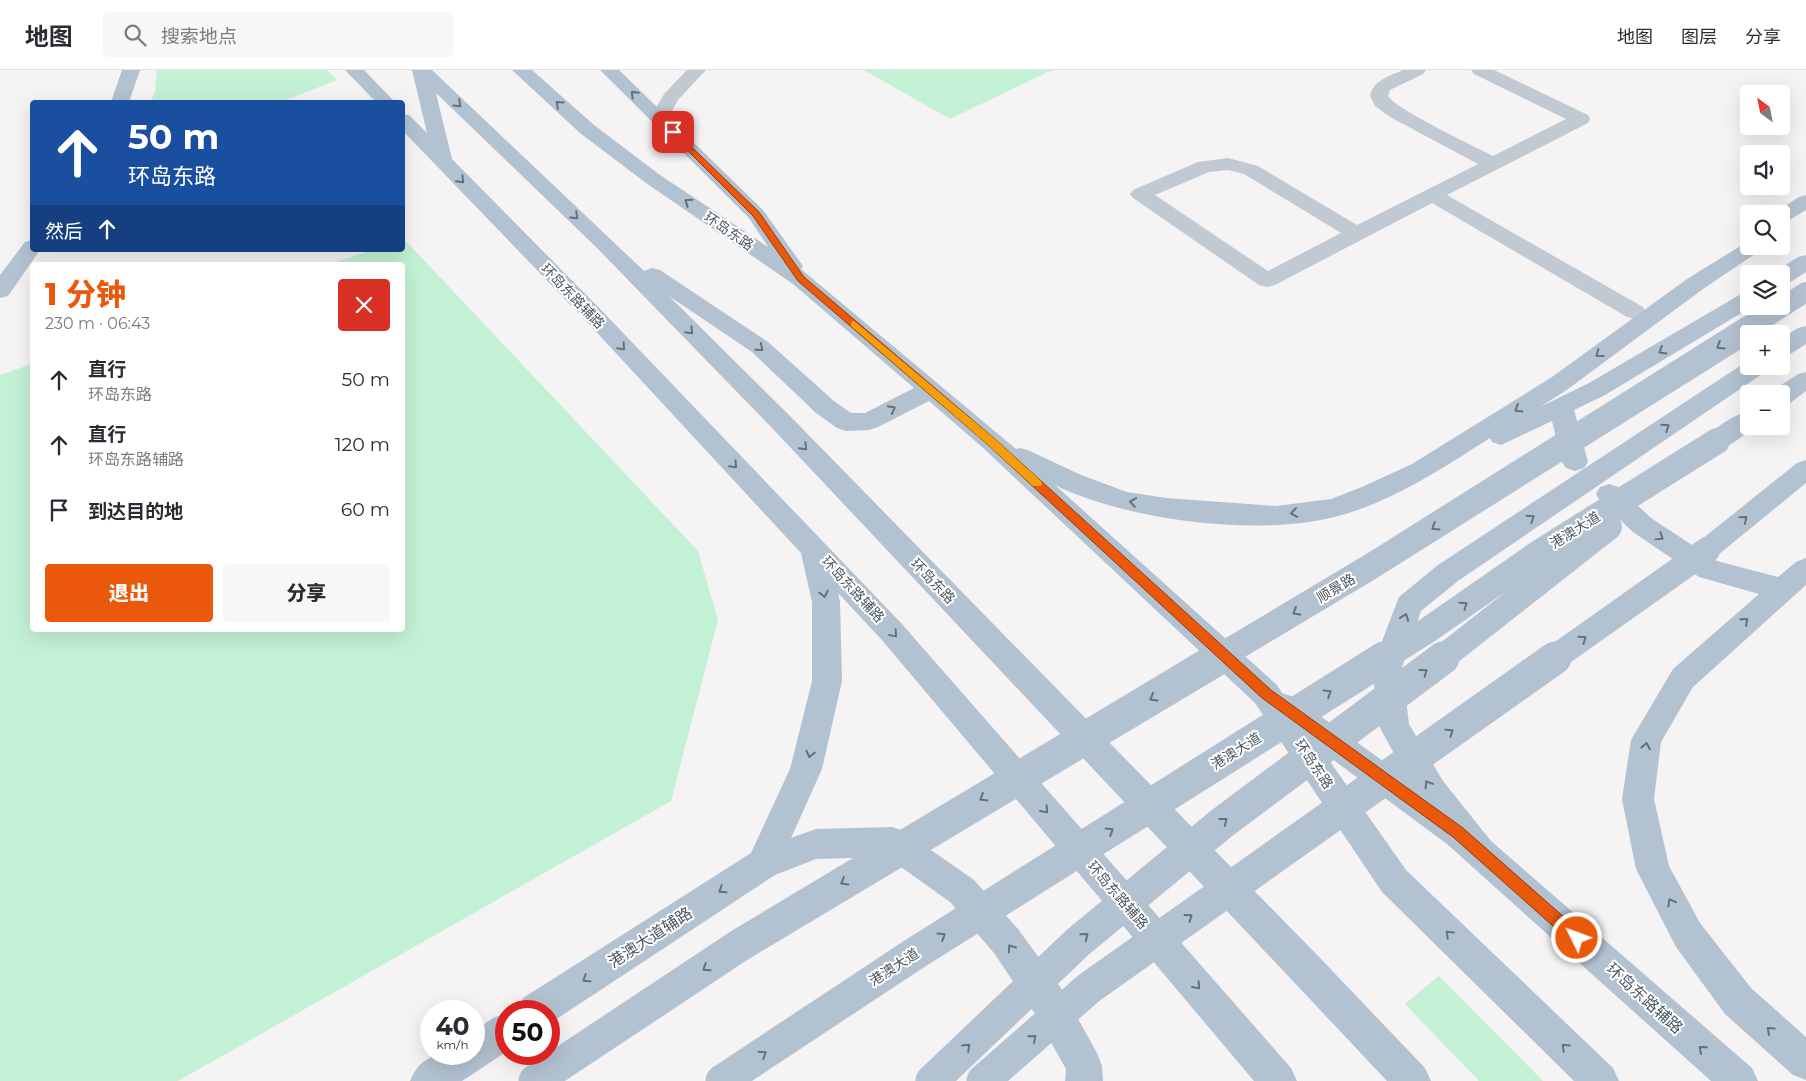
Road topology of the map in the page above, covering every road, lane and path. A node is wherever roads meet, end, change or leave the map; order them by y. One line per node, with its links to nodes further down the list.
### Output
1 (131, 70): 9 (main road)
2 (354, 70): 10 (main road)
3 (422, 70): 13 (main road); 21 (main road, 环岛东路, one-way to 21)
4 (521, 70): 27 (main road, 环岛东路, one-way to 4)
5 (609, 70): 11 (main road, one-way to 5)
6 (697, 70): 11 (street)
7 (1418, 70): 14 (street)
8 (1480, 70): 14 (street)
9 (121, 100)
10 (384, 100)
11 (659, 118): 27 (main road)
12 (405, 123): 13 (main road, 环岛东路辅路)
13 (443, 161): 47 (main road, 环岛东路辅路, one-way to 47)
14 (1493, 164): 15 (street)
15 (1432, 195): 20 (street); 31 (street)
16 (1806, 201): 17 (main road)
17 (1790, 211)
18 (1806, 213): 19 (main road)
19 (1790, 223)
20 (1357, 234): 20 (street)
21 (603, 243): 36 (main road, one-way to 36); 63 (main road, 环岛东路, one-way to 63)
22 (1740, 244): 31 (main road)
23 (30, 249): 28 (main road)
24 (1740, 255): 44 (main road, one-way to 44)
25 (1806, 262): 26 (main road)
26 (1790, 272)
27 (801, 279): 36 (main road, 环岛东路)
28 (0, 291)
29 (1806, 292): 57 (main road, 顺景路, one-way to 57, bridge)
30 (1740, 304): 38 (main road, one-way to 38)
31 (1636, 312): 46 (main road)
32 (1806, 333): 33 (main road)
33 (1790, 344)
34 (1744, 375): 51 (main road, one-way to 34)
35 (1806, 380): 37 (main road)
36 (930, 390): 40 (main road, 环岛东路)
37 (1790, 391)
38 (1561, 408): 42 (main road); 44 (main road)
39 (1740, 425): 41 (main road, 港澳大道)
40 (991, 441): 46 (main road, one-way to 40); 50 (main road, 环岛东路)
41 (1717, 441): 58 (main road, 港澳大道, one-way to 41, bridge); 59 (main road, one-way to 41, bridge)
42 (1575, 462)
43 (1806, 469): 60 (main road, one-way to 43, bridge)
44 (1371, 494): 46 (main road)
45 (1609, 494): 49 (main road, one-way to 49)
46 (1333, 508)
47 (813, 546): 52 (main road, one-way to 52); 62 (main road, 环岛东路辅路, one-way to 62)
48 (1806, 569): 49 (main road)
49 (1782, 589): 54 (main road, one-way to 49)
50 (1266, 694): 51 (main road, 环岛东路辅路); 64 (main road, 环岛东路, one-way to 50)
51 (1479, 850): 65 (main road, 环岛东路辅路, one-way to 51)
52 (763, 864): 53 (main road, 港澳大道辅路, one-way to 53); 61 (main road, 港澳大道辅路, one-way to 52)
53 (553, 1000)
54 (1806, 1062)
55 (454, 1065): 56 (main road)
56 (429, 1081)
57 (535, 1081)
58 (722, 1081)
59 (932, 1081)
60 (983, 1081)
61 (1084, 1081)
62 (1278, 1081)
63 (1412, 1081)
64 (1600, 1081)
65 (1739, 1081)

